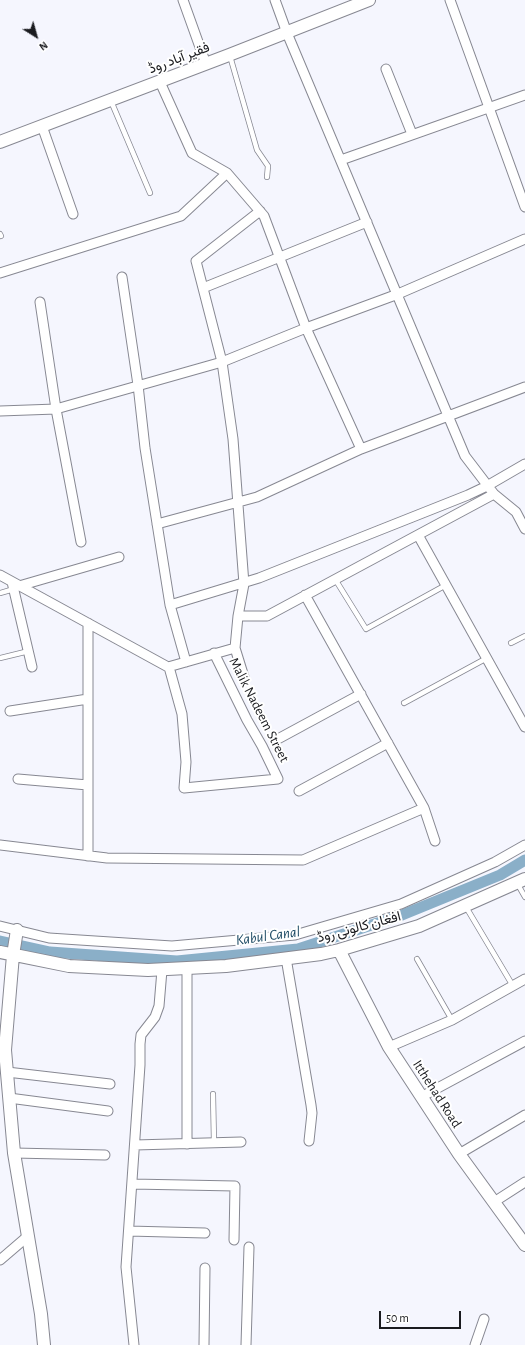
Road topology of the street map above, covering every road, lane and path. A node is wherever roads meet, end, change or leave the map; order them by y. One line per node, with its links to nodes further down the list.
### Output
1 (183, 0): 7 (street)
2 (275, 0): 5 (street)
3 (369, 0): 5 (street, فقیر آباد روڈ)
4 (450, 0): 12 (street)
5 (287, 33): 6 (street, فقیر آباد روڈ); 16 (street)
6 (229, 55): 7 (street, فقیر آباد روڈ); 18 (lane)
7 (206, 64): 9 (street, فقیر آباد روڈ)
8 (386, 70): 14 (street)
9 (160, 82): 11 (street, فقیر آباد روڈ); 17 (street)
10 (525, 95): 12 (street)
11 (110, 100): 13 (street, فقیر آباد روڈ); 19 (lane)
12 (488, 106): 14 (street); 20 (street)
13 (42, 126): 15 (street, فقیر آباد روڈ); 22 (street)
14 (412, 134): 16 (street)
15 (0, 142)
16 (341, 160): 23 (street)
17 (227, 173): 21 (street); 26 (street)
18 (267, 177)
19 (150, 193)
20 (525, 207)
21 (260, 211): 25 (street); 28 (street)
22 (73, 214)
23 (367, 222): 25 (street); 29 (street)
24 (525, 240): 29 (street)
25 (279, 256): 28 (street); 31 (street)
26 (0, 273)
27 (122, 277): 33 (street)
28 (203, 288): 32 (street)
29 (398, 294): 31 (street); 37 (street)
30 (40, 302): 35 (street)
31 (306, 328): 32 (street); 38 (street)
32 (222, 362): 33 (street); 42 (street)
33 (138, 385): 35 (street); 43 (street)
34 (525, 387): 37 (street)
35 (56, 409): 36 (street); 46 (street)
36 (0, 411)
37 (448, 416): 38 (street); 40 (street)
38 (361, 449): 42 (street)
39 (525, 464): 40 (street)
40 (487, 486): 41 (street); 50 (street)
41 (494, 494): 44 (street); 45 (street)
42 (238, 502): 43 (street); 50 (street)
43 (158, 524): 55 (street)
44 (525, 529)
45 (418, 535): 49 (street); 51 (street)
46 (81, 542)
47 (119, 557): 52 (street)
48 (0, 575): 52 (street)
49 (335, 579): 51 (lane); 54 (street)
50 (244, 584): 55 (street); 56 (street)
51 (446, 585): 64 (street)
52 (15, 586): 53 (lane); 57 (street); 61 (street)
53 (0, 593)
54 (305, 595): 56 (street); 69 (street)
55 (170, 605): 65 (street)
56 (238, 616): 60 (street)
57 (88, 623): 67 (street); 70 (street)
58 (525, 636): 59 (lane)
59 (512, 643)
60 (234, 648): 62 (street); 68 (street)
61 (29, 651): 63 (lane); 66 (street)
62 (214, 654): 65 (street); 67 (street, Malik Nadeem Street)
63 (0, 658)
64 (487, 658): 71 (lane); 73 (street)
65 (186, 662): 67 (street)
66 (32, 667)
67 (169, 667)
68 (244, 677)
69 (360, 694): 74 (street); 75 (street)
70 (88, 699): 72 (street); 77 (street)
71 (404, 703)
72 (10, 711)
73 (525, 727)
74 (276, 740)
75 (388, 743): 78 (street); 79 (street)
76 (18, 779): 77 (street)
77 (88, 784): 83 (street)
78 (299, 791)
79 (424, 808): 80 (street); 83 (street)
80 (435, 841)
81 (0, 845): 83 (street)
82 (525, 845): 88 (street)
83 (88, 856)
84 (521, 881): 85 (lane); 86 (street, افغان کالونی روڈ)
85 (525, 897)
86 (465, 906): 89 (street, افغان کالونی روڈ); 97 (lane)
87 (0, 926): 88 (street)
88 (17, 930): 91 (street)
89 (339, 950): 92 (street, افغان کالونی روڈ); 100 (street, Itthehad Road)
90 (0, 952): 91 (street, افغان کالونی روڈ)
91 (13, 955): 95 (street, افغان کالونی روڈ); 101 (street)
92 (286, 958): 94 (street, افغان کالونی روڈ); 108 (street)
93 (417, 959): 98 (lane)
94 (187, 968): 95 (street, افغان کالونی روڈ); 111 (street)
95 (162, 970): 112 (street)
96 (525, 980): 97 (street)
97 (513, 986): 98 (street)
98 (452, 1020): 100 (street)
99 (525, 1042): 104 (street)
100 (389, 1048): 104 (street, Itthehad Road)
101 (7, 1072): 102 (street); 105 (street)
102 (110, 1084)
103 (213, 1094): 110 (lane)
104 (421, 1097): 114 (street, Itthehad Road)
105 (9, 1098): 106 (street); 113 (street)
106 (108, 1111)
107 (525, 1115): 114 (street)
108 (309, 1141)
109 (241, 1142): 110 (street)
110 (214, 1143): 111 (street)
111 (187, 1144): 112 (street)
112 (135, 1145): 117 (street)
113 (14, 1153): 115 (street); 121 (street)
114 (459, 1154): 118 (street, Itthehad Road)
115 (104, 1155)
116 (525, 1182): 118 (street)
117 (132, 1184): 119 (street); 122 (street)
118 (494, 1202): 123 (street, Itthehad Road)
119 (129, 1231): 120 (street); 129 (street)
120 (205, 1233)
121 (28, 1236): 125 (street); 128 (street)
122 (234, 1240)
123 (525, 1245)
124 (250, 1247): 131 (street)
125 (0, 1260)
126 (205, 1268): 130 (street)
127 (484, 1319): 132 (street)
128 (44, 1345)
129 (134, 1345)
130 (204, 1345)
131 (246, 1345)
132 (475, 1345)

